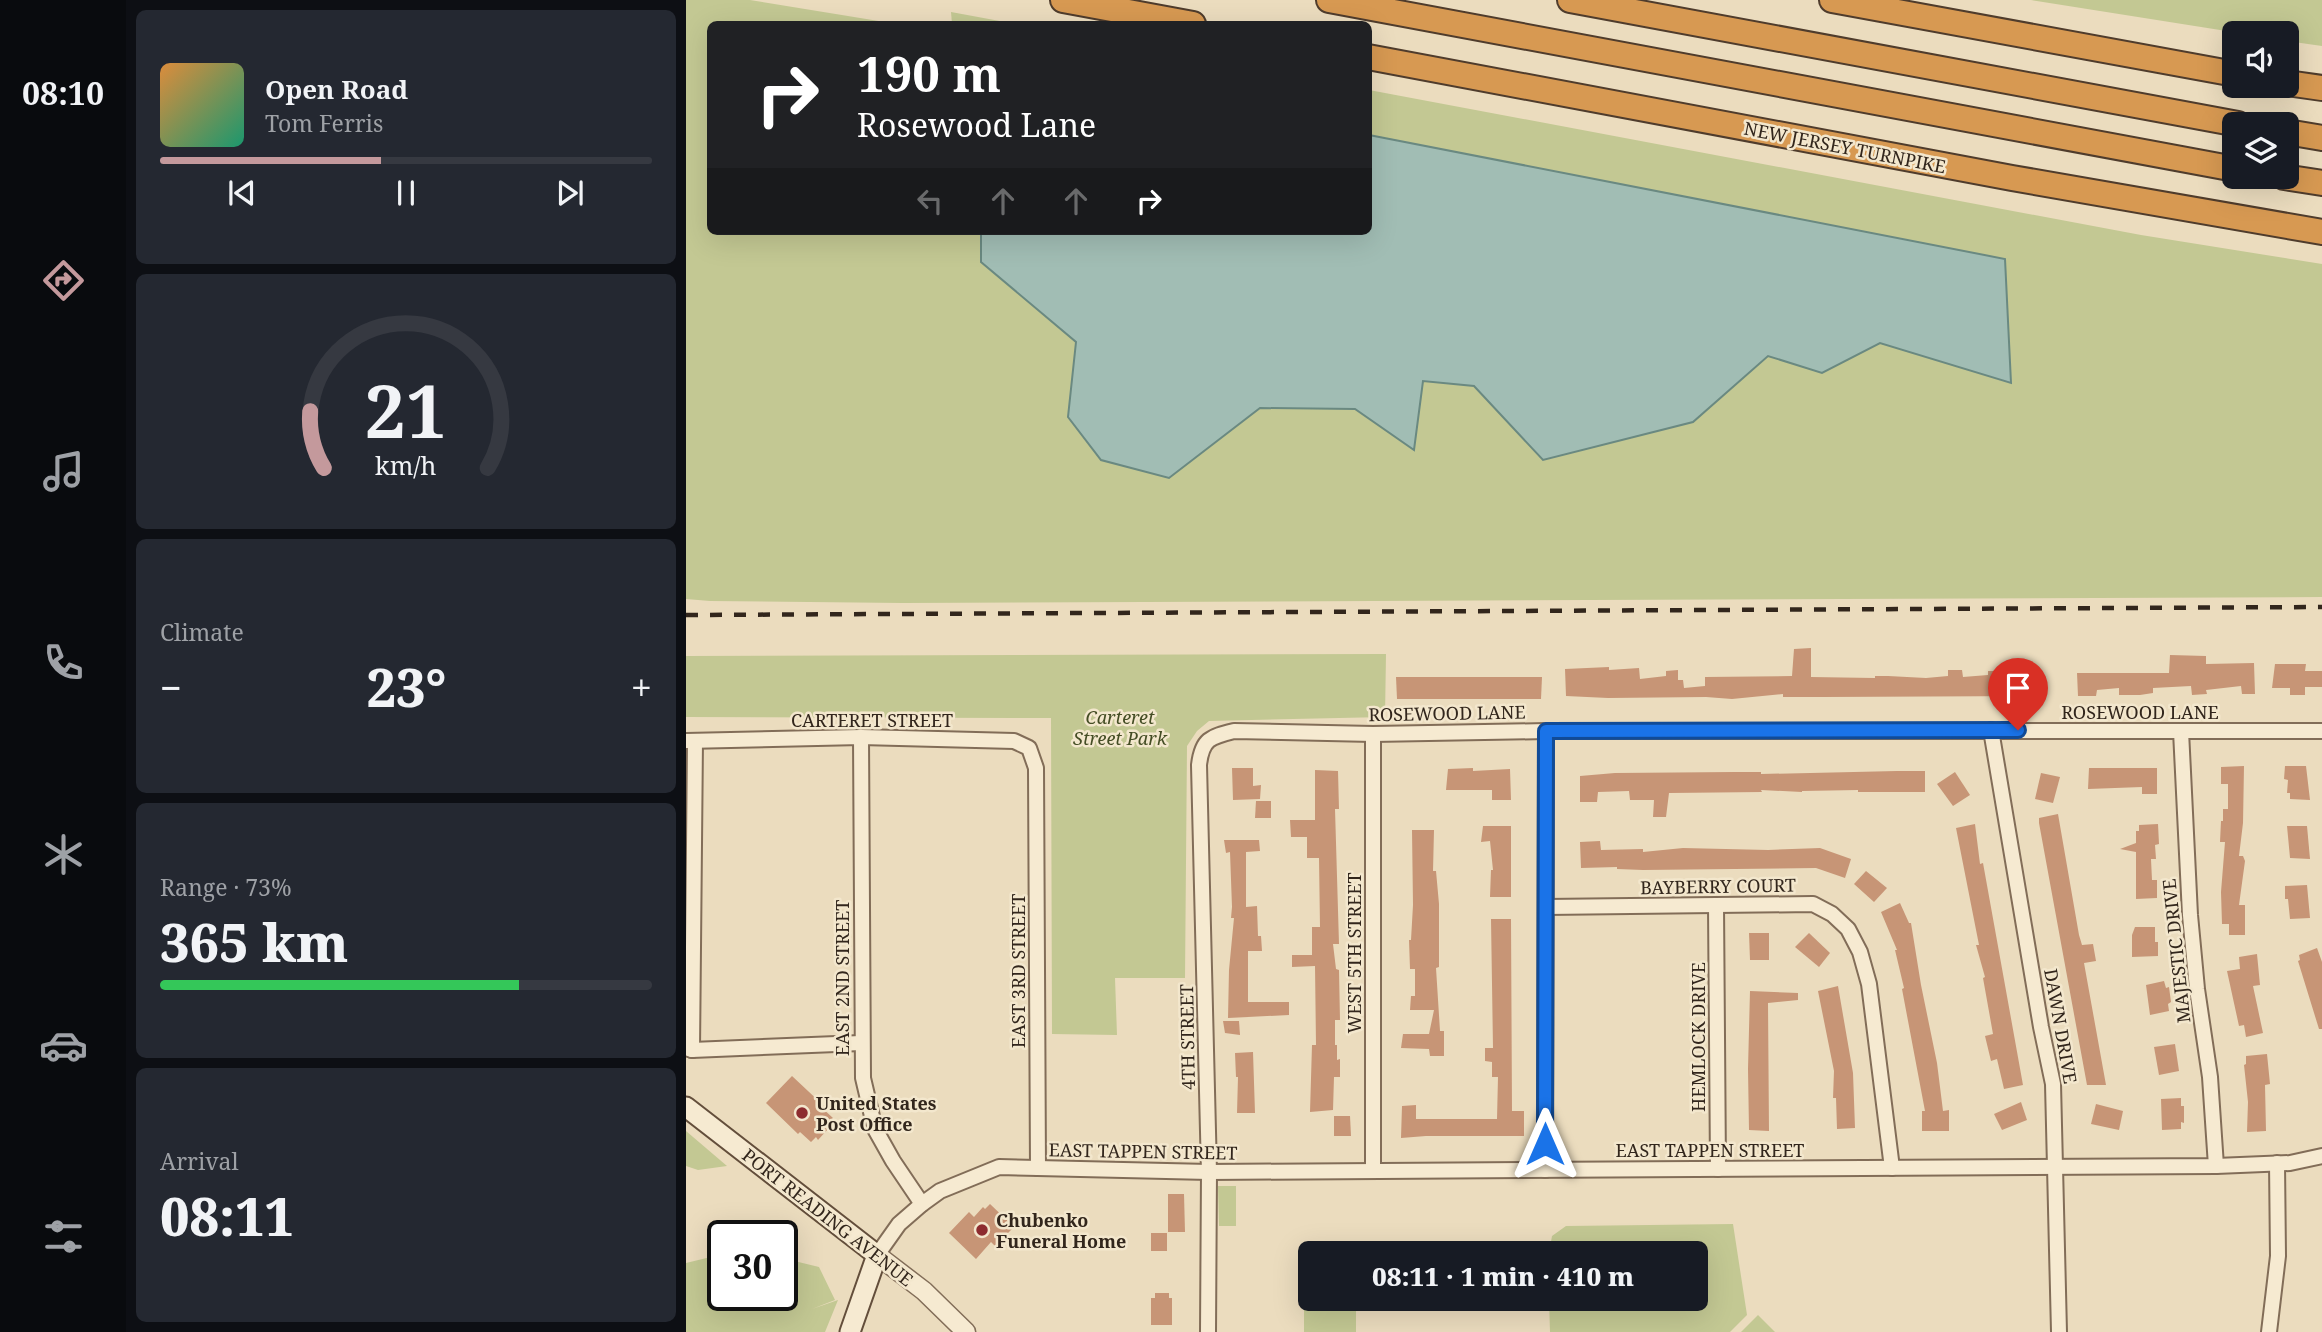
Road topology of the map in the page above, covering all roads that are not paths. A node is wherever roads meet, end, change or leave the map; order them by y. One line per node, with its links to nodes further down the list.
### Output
1 (1063, 0): 5 (highway)
2 (1329, 0): 13 (highway)
3 (1570, 0): 10 (highway)
4 (1832, 0): 7 (highway)
5 (1177, 21)
6 (1372, 58): 16 (highway, NEW JERSEY TURNPIKE)
7 (2222, 72)
8 (2299, 85): 9 (highway)
9 (2322, 88)
10 (2222, 121)
11 (2299, 134): 12 (highway)
12 (2322, 138)
13 (2222, 167)
14 (2299, 179): 15 (highway)
15 (2322, 183)
16 (2322, 232)
17 (1990, 730): 18 (street, ROSEWOOD LANE); 19 (street, ROSEWOOD LANE); 34 (street, DAWN DRIVE)
18 (1546, 731): 21 (street, ROSEWOOD LANE); 27 (street)
19 (2181, 731): 20 (street, ROSEWOOD LANE); 33 (street, MAJESTIC DRIVE)
20 (2322, 731)
21 (1373, 734): 24 (street, ROSEWOOD LANE); 39 (street, WEST 5TH STREET)
22 (861, 737): 23 (street, CARTERET STREET); 25 (street, CARTERET STREET); 28 (street, EAST 2ND STREET)
23 (691, 741): 29 (street)
24 (1205, 744): 40 (street, 4TH STREET)
25 (1036, 773): 35 (street, EAST 3RD STREET)
26 (1716, 905): 27 (street, BAYBERRY COURT); 36 (street, BAYBERRY COURT); 37 (street, HEMLOCK DRIVE)
27 (1546, 907): 38 (street)
28 (861, 1043): 29 (street); 41 (street, EAST 2ND STREET)
29 (689, 1049)
30 (686, 1107): 42 (main road, PORT READING AVENUE)
31 (2322, 1156): 32 (street, EAST TAPPEN STREET)
32 (2277, 1163): 33 (street, EAST TAPPEN STREET); 47 (street)
33 (2216, 1166): 34 (street, EAST TAPPEN STREET)
34 (2056, 1167): 36 (street, EAST TAPPEN STREET); 46 (street, DAWN DRIVE)
35 (1038, 1168): 40 (street, EAST TAPPEN STREET); 41 (street, EAST TAPPEN STREET)
36 (1892, 1168): 37 (street, EAST TAPPEN STREET)
37 (1718, 1169): 38 (street, EAST TAPPEN STREET)
38 (1545, 1170): 39 (street, EAST TAPPEN STREET)
39 (1373, 1171): 40 (street, EAST TAPPEN STREET)
40 (1209, 1172): 45 (street, 4TH STREET)
41 (922, 1203): 42 (street, EAST TAPPEN STREET)
42 (877, 1255): 43 (main road); 44 (street, PORT READING AVENUE)
43 (850, 1332)
44 (966, 1332)
45 (1208, 1332)
46 (2059, 1332)
47 (2269, 1332)

